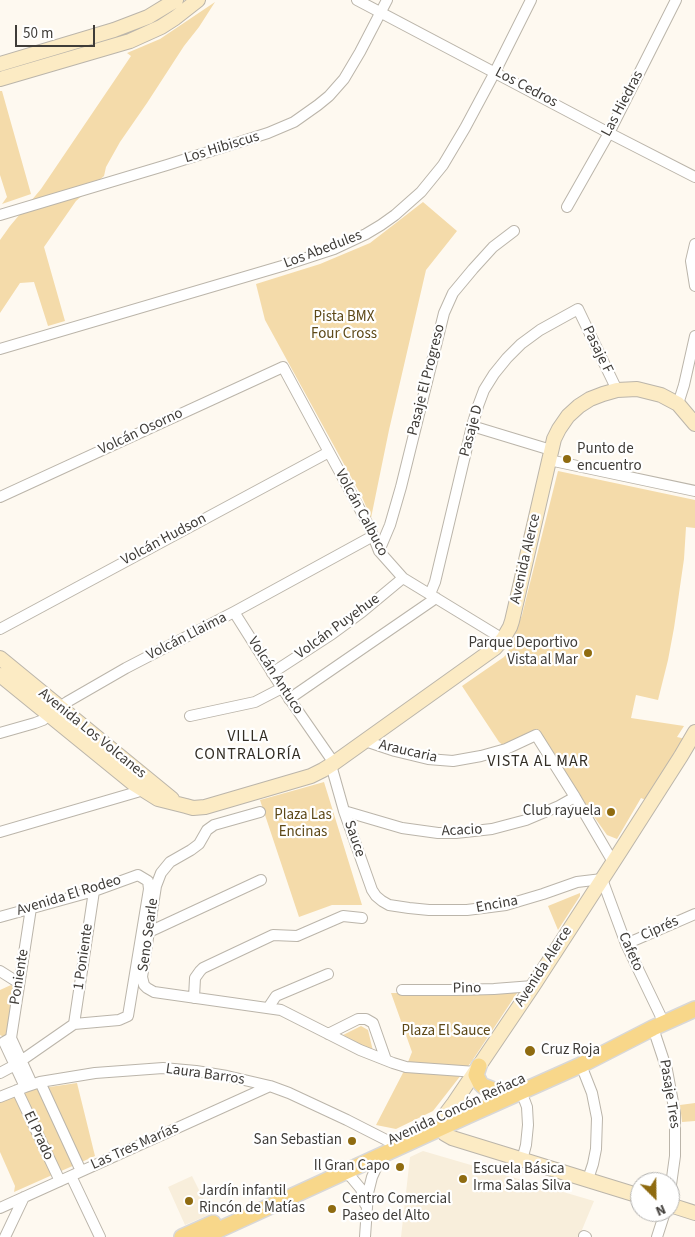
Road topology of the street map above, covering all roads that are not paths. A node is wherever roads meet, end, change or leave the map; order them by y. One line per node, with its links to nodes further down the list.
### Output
1 (176, 0): 8 (street)
2 (198, 0): 10 (street)
3 (357, 0): 7 (street, Los Cedros)
4 (387, 0): 7 (street, Los Hibiscus)
5 (531, 0): 9 (street, Los Abedules)
6 (676, 0): 11 (street, Las Hiedras)
7 (380, 12): 9 (street, Los Cedros); 14 (street, Los Hibiscus)
8 (0, 64)
9 (495, 72): 11 (street, Los Cedros); 20 (street, Los Abedules)
10 (0, 80)
11 (609, 133): 12 (street, Los Cedros); 13 (street, Las Hiedras)
12 (695, 176)
13 (568, 207)
14 (0, 215)
15 (514, 231): 31 (street, Pasaje El Progreso)
16 (695, 244): 17 (street)
17 (695, 286)
18 (578, 309): 22 (street, Pasaje F); 25 (street, Pasaje D)
19 (695, 336): 23 (street)
20 (0, 349)
21 (283, 367): 26 (street, Volcán Calbuco); 29 (street, Volcán Osorno)
22 (617, 390): 23 (street, Avenida Alerce); 27 (street, Avenida Alerce)
23 (678, 404): 24 (street, Avenida Alerce)
24 (695, 424)
25 (472, 426): 27 (street); 33 (street, Pasaje D)
26 (328, 452): 30 (street, Volcán Calbuco); 35 (street, Volcán Hudson)
27 (550, 455): 28 (street); 36 (street, Avenida Alerce)
28 (695, 491)
29 (0, 497)
30 (373, 536): 31 (street, Volcán Calbuco); 34 (street, Volcán Llaima)
31 (379, 552): 32 (street, Volcán Calbuco)
32 (403, 578): 33 (street, Volcán Calbuco); 38 (street, Volcán Puyehue)
33 (433, 596): 36 (street, Volcán Calbuco); 41 (street)
34 (234, 612): 38 (street, Volcán Antuco); 42 (street, Volcán Llaima)
35 (0, 629)
36 (503, 639): 46 (street, Avenida Alerce)
37 (0, 658): 42 (street, Avenida Los Volcanes)
38 (272, 673): 40 (street, Volcán Antuco)
39 (0, 674): 42 (street, Avenida Los Volcanes)
40 (282, 688): 41 (street, Volcán Antuco); 43 (street)
41 (289, 699): 47 (street, Volcán Antuco)
42 (54, 711): 45 (street, Volcán Llaima); 48 (street, Avenida Los Volcanes)
43 (190, 716)
44 (695, 732): 53 (street, Avenida Alerce)
45 (0, 733)
46 (365, 741): 47 (street, Avenida Alerce); 49 (street, Araucaria)
47 (332, 764): 48 (street, Avenida Los Volcanes); 50 (street, Sauce)
48 (147, 786): 52 (street)
49 (575, 797): 50 (street, Acacio); 53 (street)
50 (344, 811): 57 (street, Sauce)
51 (260, 812): 62 (street, Seno Searle)
52 (0, 832)
53 (613, 862): 54 (street, Avenida Alerce)
54 (602, 879): 57 (street, Encina); 63 (street, Cafeto); 67 (street, Avenida Alerce)
55 (262, 880): 62 (street)
56 (94, 890): 58 (street, Avenida El Rodeo); 72 (street, 1 Poniente); 72 (street, Avenida El Rodeo)
57 (389, 905)
58 (31, 908): 60 (street, Avenida El Rodeo); 66 (street, Poniente)
59 (695, 914): 63 (street, Ciprés)
60 (0, 917)
61 (362, 918): 69 (street)
62 (149, 932): 69 (street, Seno Searle)
63 (626, 944): 73 (street, Cafeto)
64 (0, 971): 66 (street)
65 (328, 974): 70 (street)
66 (18, 983): 75 (street, Poniente)
67 (533, 986): 68 (street, Pino); 79 (street, Avenida Alerce)
68 (402, 990)
69 (194, 998): 70 (street, Seno Searle)
70 (268, 1008): 74 (street, Seno Searle)
71 (695, 1009): 73 (main road, Avenida Concón Reñaca)
72 (74, 1024): 77 (street)
73 (658, 1025): 78 (main road, Avenida Concón Reñaca); 83 (main road, Avenida Concón Reñaca); 91 (street, Pasaje Tres)
74 (328, 1034): 76 (street, Seno Searle); 76 (street)
75 (5, 1040): 77 (street, El Prado)
76 (386, 1060): 79 (street, Seno Searle)
77 (18, 1063): 80 (street); 81 (street, El Prado)
78 (581, 1065): 84 (main road, Avenida Concón Reñaca); 93 (street)
79 (478, 1069): 83 (main road); 86 (street, Avenida Alerce)
80 (0, 1073)
81 (28, 1086): 82 (street, Laura Barros); 85 (street, Laura Barros); 92 (street, El Prado); 94 (street, El Prado)
82 (270, 1086): 87 (street, Laura Barros); 92 (street, Las Tres Marías)
83 (496, 1091): 86 (main road, Avenida Concón Reñaca)
84 (521, 1092): 86 (main road, Avenida Concón Reñaca); 89 (street)
85 (0, 1097)
86 (445, 1120): 87 (main road, Avenida Concón Reñaca); 89 (street)
87 (394, 1144): 88 (main road, Avenida Concón Reñaca); 104 (main road, Avenida Concón Reñaca)
88 (382, 1155): 90 (main road, Avenida Concón Reñaca); 97 (street)
89 (522, 1160): 93 (street)
90 (344, 1172): 97 (street); 105 (main road, Avenida Concón Reñaca)
91 (673, 1172)
92 (76, 1174): 94 (street, Las Tres Marías); 103 (street, El Prado)
93 (588, 1179): 95 (street)
94 (60, 1181): 96 (street, Las Tres Marías)
95 (630, 1193)
96 (24, 1197): 98 (street, Las Tres Marías); 102 (street)
97 (367, 1207): 106 (street)
98 (0, 1208)
99 (680, 1208): 100 (street)
100 (695, 1212)
101 (662, 1222): 107 (street)
102 (5, 1237)
103 (100, 1237)
104 (182, 1237)
105 (203, 1237)
106 (365, 1237)
107 (657, 1237)

